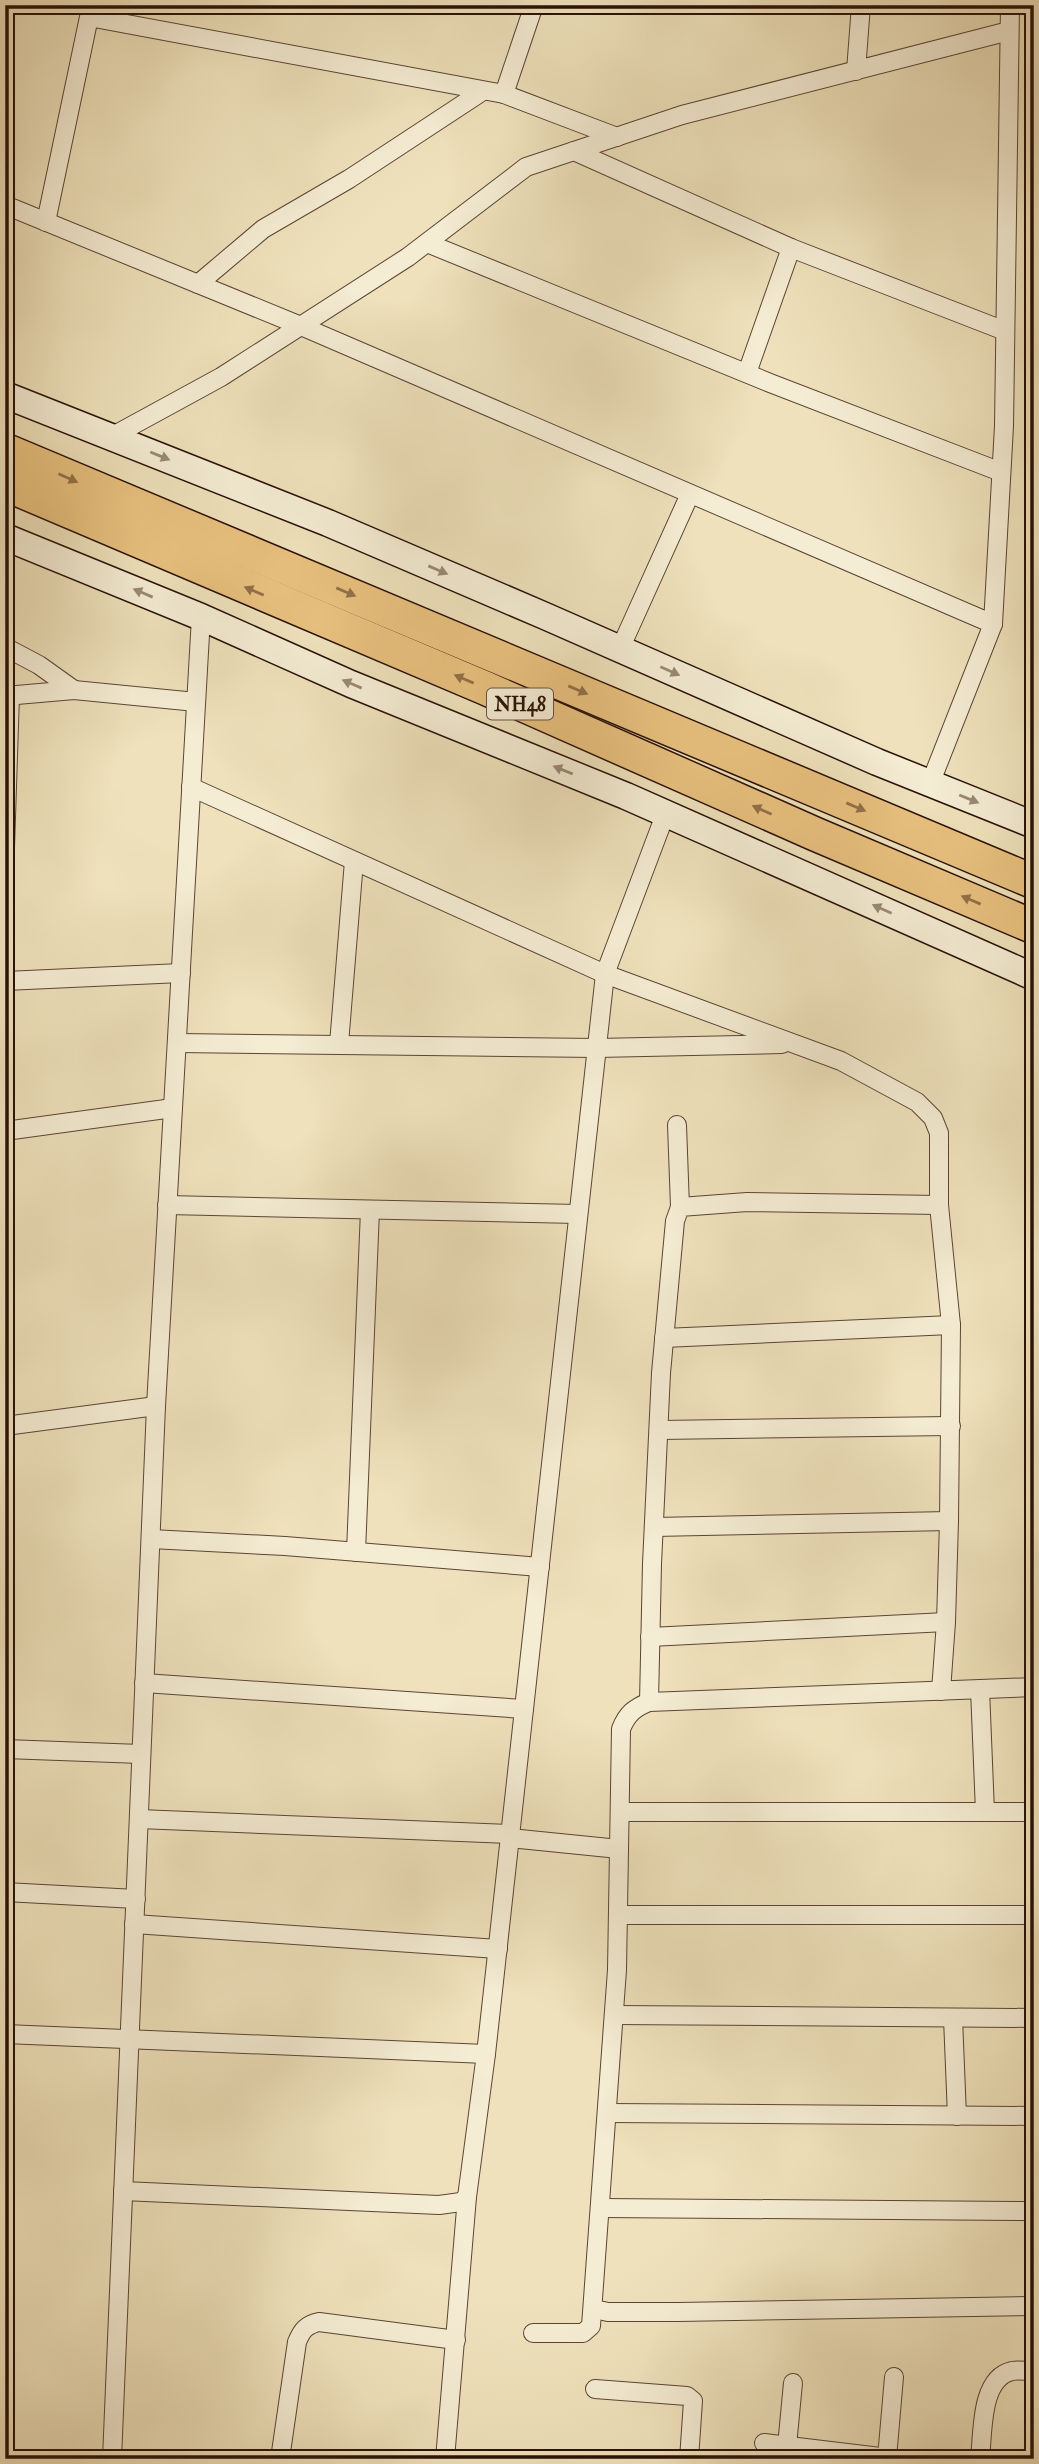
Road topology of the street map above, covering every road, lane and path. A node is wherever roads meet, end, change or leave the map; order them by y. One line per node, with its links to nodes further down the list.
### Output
1 (534, 5): 8 (street)
2 (861, 5): 6 (street)
3 (1010, 5): 5 (street)
4 (87, 11): 7 (street); 12 (street)
5 (1009, 31): 6 (street); 17 (street)
6 (856, 71): 9 (street)
7 (483, 91): 8 (street); 15 (street)
8 (504, 94): 9 (street)
9 (617, 137): 10 (street)
10 (575, 151): 13 (street); 14 (street)
11 (5, 205): 12 (street)
12 (46, 222): 15 (street)
13 (427, 243): 16 (street); 18 (street)
14 (791, 248): 17 (street); 18 (street)
15 (198, 284): 16 (street)
16 (301, 326): 20 (street); 24 (street)
17 (1005, 331): 22 (street)
18 (747, 373): 22 (street)
19 (5, 395): 20 (main road)
20 (111, 437): 29 (main road, one-way to 29)
21 (5, 450): 40 (highway, NH48, one-way to 40)
22 (1001, 472): 27 (street)
23 (5, 484): 41 (highway, NH48, one-way to 23)
24 (690, 494): 27 (street); 29 (street)
25 (5, 537): 26 (main road, one-way to 25)
26 (201, 617): 32 (street); 35 (main road, one-way to 26)
27 (993, 624): 33 (street)
28 (5, 647): 30 (street)
29 (620, 649): 33 (main road, one-way to 33)
30 (74, 690): 31 (street); 32 (street)
31 (8, 695): 37 (street)
32 (196, 702): 34 (street)
33 (930, 784): 36 (main road, one-way to 36)
34 (191, 788): 39 (street); 42 (street)
35 (665, 815): 43 (street); 44 (main road, one-way to 35)
36 (1034, 825)
37 (6, 829): 38 (street)
38 (5, 848)
39 (354, 861): 43 (street); 47 (street)
40 (1034, 882)
41 (1034, 927)
42 (181, 973): 45 (street); 46 (street)
43 (605, 974): 48 (street); 49 (street)
44 (1034, 977)
45 (5, 981)
46 (177, 1043): 47 (street); 50 (street)
47 (339, 1044): 49 (street)
48 (793, 1044): 49 (street); 54 (street)
49 (597, 1048): 57 (street)
50 (173, 1108): 52 (street); 53 (street)
51 (677, 1125): 55 (street)
52 (5, 1130)
53 (167, 1205): 56 (street); 60 (street)
54 (939, 1205): 55 (street); 58 (street)
55 (680, 1207): 59 (street)
56 (370, 1210): 57 (street); 67 (street)
57 (578, 1214): 68 (street)
58 (951, 1325): 59 (street); 62 (street)
59 (664, 1338): 63 (street)
60 (156, 1406): 61 (street); 66 (street)
61 (5, 1426)
62 (951, 1426): 63 (street); 64 (street)
63 (659, 1430): 65 (street)
64 (949, 1521): 65 (street); 69 (street)
65 (654, 1527): 70 (street)
66 (150, 1539): 67 (street); 71 (street)
67 (356, 1552): 68 (street)
68 (540, 1567): 76 (street)
69 (946, 1622): 70 (street); 74 (street)
70 (650, 1637): 75 (street)
71 (144, 1683): 76 (street); 78 (street)
72 (1034, 1687): 73 (street)
73 (980, 1689): 74 (street); 80 (street)
74 (941, 1690): 75 (street)
75 (649, 1702): 79 (street)
76 (524, 1709): 83 (street)
77 (5, 1749): 78 (street)
78 (141, 1754): 82 (street)
79 (620, 1812): 80 (street); 84 (street)
80 (985, 1812): 81 (street)
81 (1034, 1812)
82 (139, 1819): 83 (street); 86 (street)
83 (510, 1836): 84 (street); 90 (street)
84 (619, 1849): 87 (street)
85 (5, 1892): 86 (street)
86 (136, 1899): 89 (street)
87 (618, 1915): 88 (street); 91 (street)
88 (1034, 1915)
89 (134, 1924): 90 (street); 95 (street)
90 (498, 1949): 96 (street)
91 (614, 2015): 92 (street); 97 (street)
92 (953, 2018): 93 (street); 98 (street)
93 (1034, 2018)
94 (5, 2034): 95 (street)
95 (130, 2039): 96 (street); 100 (street)
96 (486, 2054): 101 (street)
97 (607, 2113): 98 (street); 102 (street)
98 (957, 2116): 99 (street)
99 (1034, 2116)
100 (123, 2191): 101 (street); 115 (street)
101 (467, 2197): 107 (street)
102 (601, 2208): 103 (street); 105 (street)
103 (1034, 2211)
104 (1034, 2306): 105 (street)
105 (594, 2309): 106 (street)
106 (533, 2333)
107 (456, 2340): 116 (street); 117 (street)
108 (1034, 2371): 119 (street)
109 (894, 2377): 114 (street)
110 (793, 2383): 113 (street)
111 (595, 2389): 118 (street)
112 (764, 2444): 113 (street)
113 (788, 2446): 114 (street)
114 (892, 2458)
115 (112, 2459)
116 (280, 2459)
117 (445, 2459)
118 (689, 2459)
119 (980, 2459)

